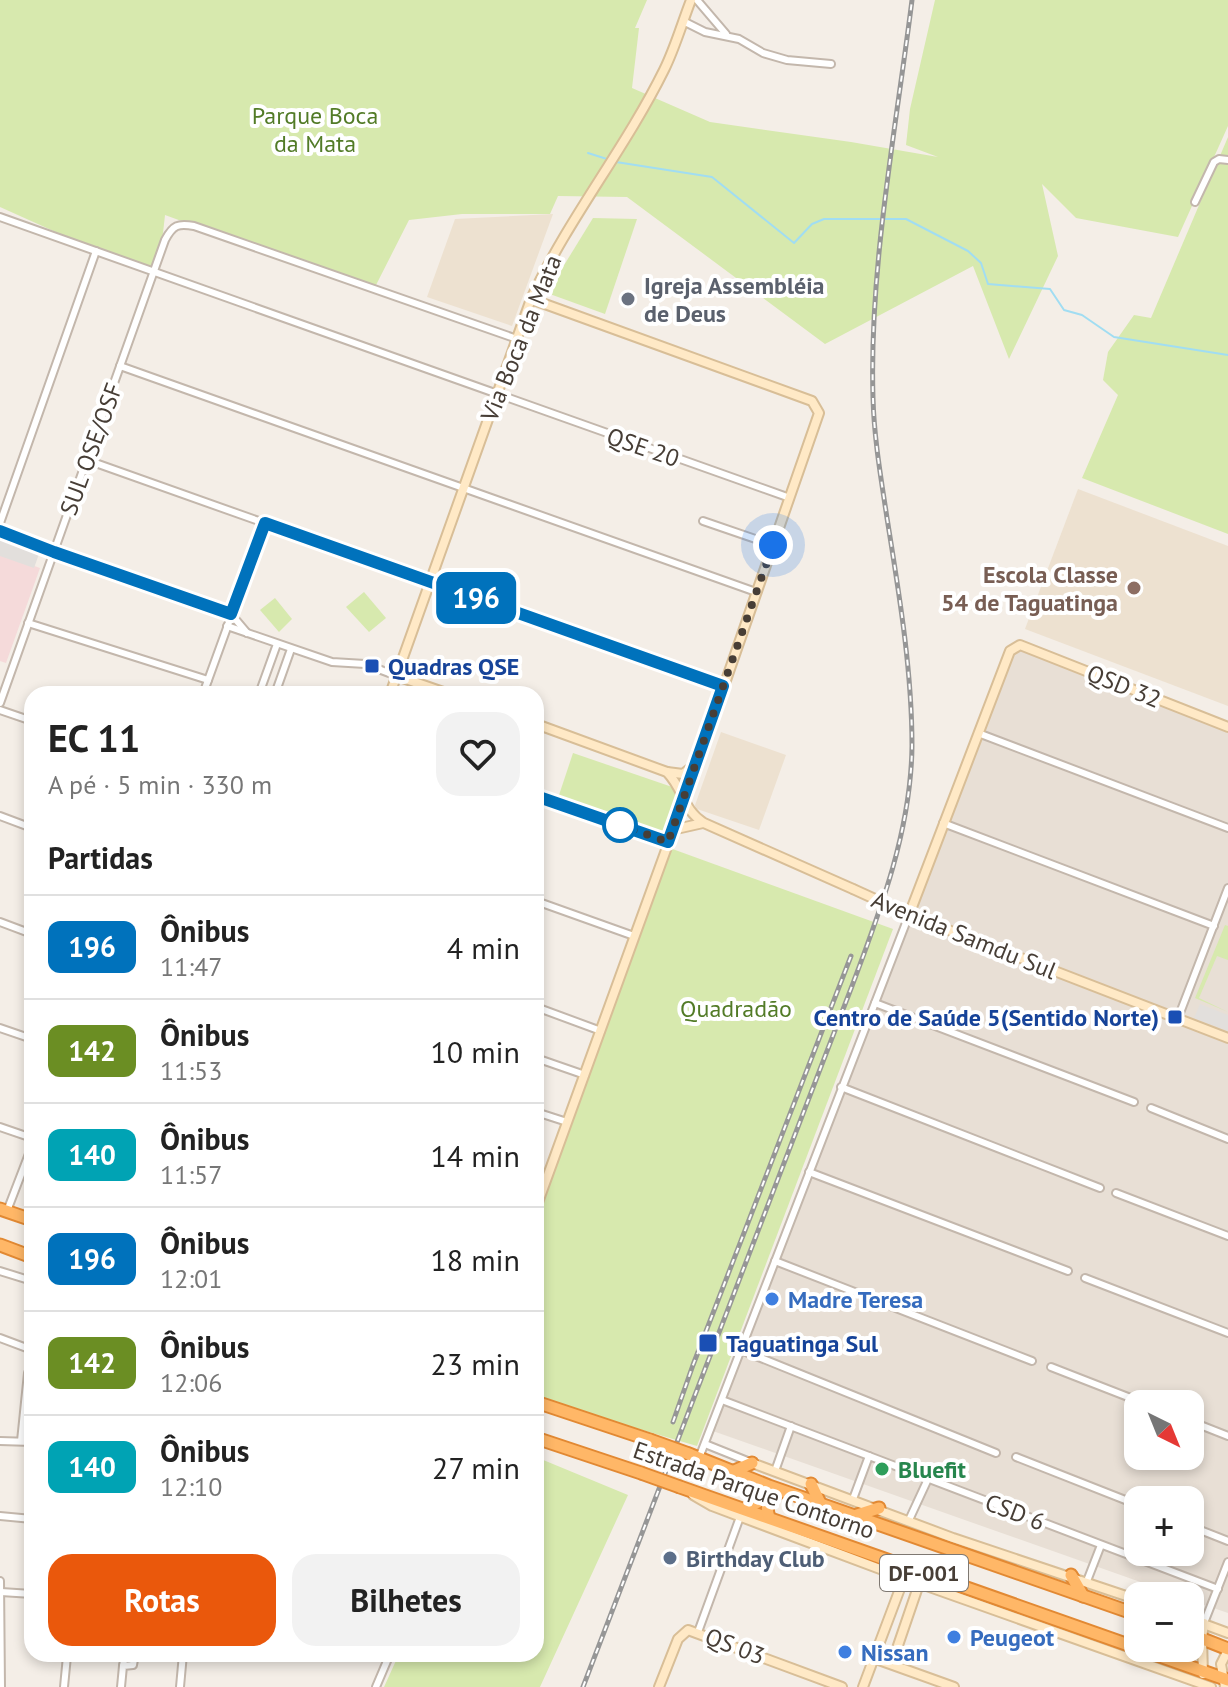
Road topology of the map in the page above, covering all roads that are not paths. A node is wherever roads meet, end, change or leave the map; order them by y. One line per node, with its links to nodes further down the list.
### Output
1 (691, 0): 3 (street, Via Boca da Mata)
2 (697, 0): 4 (street)
3 (683, 21): 4 (street); 11 (street, Via Boca da Mata)
4 (726, 34): 5 (street)
5 (831, 64)
6 (1228, 160): 7 (street)
7 (1195, 202)
8 (0, 217): 9 (street, QSE 20)
9 (96, 251): 10 (street, QSE 20); 19 (street)
10 (155, 271): 12 (street, SUL OSE/OSF); 13 (street, SUL OSE/OSF); 14 (street, QSE 20)
11 (531, 299): 12 (street, Via Boca da Mata); 17 (street)
12 (517, 339): 14 (street, Via Boca da Mata)
13 (120, 366): 15 (street, SUL OSE/OSF); 16 (street)
14 (497, 395): 16 (street, Via Boca da Mata); 17 (street, QSE 20)
15 (87, 460): 20 (street); 23 (street, SUL OSE/OSF)
16 (463, 489): 24 (street, Via Boca da Mata); 25 (street)
17 (790, 498): 22 (street)
18 (703, 521): 22 (street)
19 (0, 523)
20 (265, 523): 24 (street); 26 (street)
21 (0, 531): 23 (street)
22 (773, 545): 25 (street)
23 (54, 552): 26 (street); 27 (street, SUL OSE/OSF)
24 (432, 582): 32 (street, Via Boca da Mata); 39 (street)
25 (756, 592): 39 (street)
26 (231, 614): 28 (street); 29 (street)
27 (28, 623): 33 (street); 40 (street, SUL OSE/OSF)
28 (227, 626): 29 (street); 33 (street)
29 (247, 633): 30 (street)
30 (277, 644): 31 (street); 35 (street)
31 (291, 649): 32 (street); 36 (street)
32 (397, 676): 37 (street, Via Boca da Mata); 38 (street)
33 (208, 680): 34 (street)
34 (206, 686)
35 (262, 686)
36 (278, 686)
37 (393, 686)
38 (426, 686)
39 (723, 686): 46 (street)
40 (0, 703)
41 (0, 710): 42 (street)
42 (24, 718)
43 (544, 727): 47 (street)
44 (1228, 727): 45 (street, QSD 32)
45 (978, 733): 52 (street); 54 (street)
46 (696, 763): 47 (street); 49 (street)
47 (667, 772): 49 (street, Avenida Samdu Sul)
48 (544, 799): 56 (street)
49 (685, 799): 51 (street, Avenida Samdu Sul); 55 (street)
50 (0, 816): 53 (street)
51 (704, 823): 55 (street); 59 (street, Avenida Samdu Sul, bridge)
52 (943, 823): 59 (street); 61 (street)
53 (24, 825)
54 (1228, 828)
55 (672, 830): 56 (street)
56 (668, 842): 63 (street)
57 (1228, 888): 61 (street)
58 (544, 904): 63 (street)
59 (909, 915): 64 (street); 66 (street, Avenida Samdu Sul)
60 (0, 922): 62 (street)
61 (1214, 926): 66 (street)
62 (24, 931)
63 (634, 936): 68 (street)
64 (875, 1003): 73 (street); 74 (street)
65 (544, 1010): 68 (street)
66 (1178, 1018): 70 (street, Avenida Samdu Sul)
67 (0, 1028): 69 (street)
68 (601, 1031): 72 (street)
69 (24, 1036)
70 (1228, 1038)
71 (544, 1061): 72 (street)
72 (585, 1075): 77 (street)
73 (841, 1087): 82 (street); 84 (street)
74 (1134, 1102)
75 (1151, 1108): 80 (street)
76 (544, 1115): 77 (street)
77 (567, 1122): 83 (street)
78 (0, 1127): 79 (street)
79 (24, 1135)
80 (1228, 1139)
81 (24, 1164): 86 (street)
82 (809, 1172): 91 (street); 93 (street)
83 (544, 1186)
84 (1100, 1188)
85 (1116, 1193): 88 (street)
86 (3, 1210): 87 (highway)
87 (24, 1217)
88 (1228, 1236)
89 (0, 1245): 90 (highway)
90 (24, 1254)
91 (775, 1261): 99 (street); 100 (street)
92 (0, 1271): 94 (street)
93 (1068, 1271)
94 (24, 1278)
95 (1085, 1278): 96 (street)
96 (1228, 1333)
97 (0, 1338): 98 (street)
98 (24, 1347)
99 (741, 1350): 103 (street); 114 (street)
100 (1032, 1361)
101 (1051, 1367): 102 (street)
102 (1124, 1395)
103 (722, 1400): 106 (street, CSD 6); 113 (street)
104 (544, 1405): 115 (highway, Estrada Parque Contorno / DF-001, bridge)
105 (24, 1412): 110 (street)
106 (791, 1426): 116 (street, CSD 6); 119 (street)
107 (1204, 1427): 108 (street)
108 (1228, 1436)
109 (0, 1441): 110 (street)
110 (21, 1441): 111 (street)
111 (24, 1441)
112 (544, 1441): 129 (highway, Estrada Parque Contorno / DF-001, bridge)
113 (705, 1444): 115 (street); 118 (street)
114 (996, 1453)
115 (694, 1456): 120 (highway, Estrada Parque Contorno / DF-001)
116 (869, 1456): 121 (street, CSD 6); 125 (street)
117 (1016, 1457): 126 (street)
118 (752, 1463): 119 (street); 120 (highway)
119 (775, 1471): 123 (street)
120 (732, 1472): 122 (highway, Estrada Parque Contorno / DF-001)
121 (928, 1479): 134 (street); 138 (street, CSD 6)
122 (757, 1482): 124 (highway, Estrada Parque Contorno / DF-001); 129 (highway)
123 (811, 1484): 125 (street); 127 (highway)
124 (781, 1491): 127 (highway, Estrada Parque Contorno / DF-001); 132 (highway)
125 (853, 1499): 128 (street)
126 (1124, 1499)
127 (820, 1503): 131 (highway, Estrada Parque Contorno / DF-001)
128 (879, 1508): 131 (highway); 134 (street)
129 (742, 1513): 132 (highway, Estrada Parque Contorno / DF-001); 139 (street); 157 (street)
130 (0, 1516): 133 (street)
131 (856, 1516): 151 (highway, Estrada Parque Contorno / DF-001)
132 (769, 1517): 136 (highway, Estrada Parque Contorno / DF-001)
133 (24, 1518)
134 (909, 1520): 141 (street)
135 (1204, 1532): 137 (street)
136 (825, 1537): 139 (highway); 149 (highway, Estrada Parque Contorno / DF-001)
137 (1228, 1541)
138 (1101, 1545): 144 (street); 146 (street, CSD 6)
139 (833, 1551): 142 (street)
140 (1228, 1562): 146 (street)
141 (1071, 1575): 144 (street); 151 (highway)
142 (904, 1578): 145 (street); 154 (street)
143 (0, 1581): 147 (street)
144 (1087, 1581): 150 (street)
145 (919, 1584): 152 (street); 155 (street)
146 (1218, 1589): 156 (street)
147 (1, 1592): 148 (street); 177 (street)
148 (24, 1593)
149 (980, 1593): 152 (highway); 160 (highway, Estrada Parque Contorno / DF-001)
150 (1124, 1595)
151 (1083, 1596): 153 (highway, Estrada Parque Contorno / DF-001)
152 (986, 1608): 173 (street)
153 (1124, 1610)
154 (891, 1616): 155 (street); 162 (street)
155 (904, 1622): 171 (street)
156 (1204, 1623): 158 (street)
157 (698, 1632): 183 (street, QS 03); 184 (street, QS 03)
158 (1228, 1633)
159 (1204, 1639): 161 (highway)
160 (1124, 1645)
161 (1228, 1649): 174 (street)
162 (876, 1659): 171 (street); 185 (street)
163 (66, 1662): 179 (street)
164 (124, 1662): 172 (street)
165 (134, 1662): 172 (street)
166 (182, 1662): 181 (street)
167 (387, 1662): 182 (street)
168 (1162, 1662): 173 (street)
169 (1170, 1662): 176 (highway, Estrada Parque Contorno / DF-001)
170 (1200, 1662): 176 (street)
171 (892, 1663): 186 (street)
172 (123, 1666): 180 (street)
173 (1152, 1666): 175 (street)
174 (1225, 1681): 176 (highway, Estrada Parque Contorno / DF-001)
175 (1188, 1683): 176 (street)
176 (1204, 1683)
177 (1, 1684): 178 (street)
178 (8, 1687)
179 (64, 1687)
180 (121, 1687)
181 (180, 1687)
182 (376, 1687)
183 (659, 1687)
184 (842, 1687)
185 (863, 1687)
186 (954, 1687)

